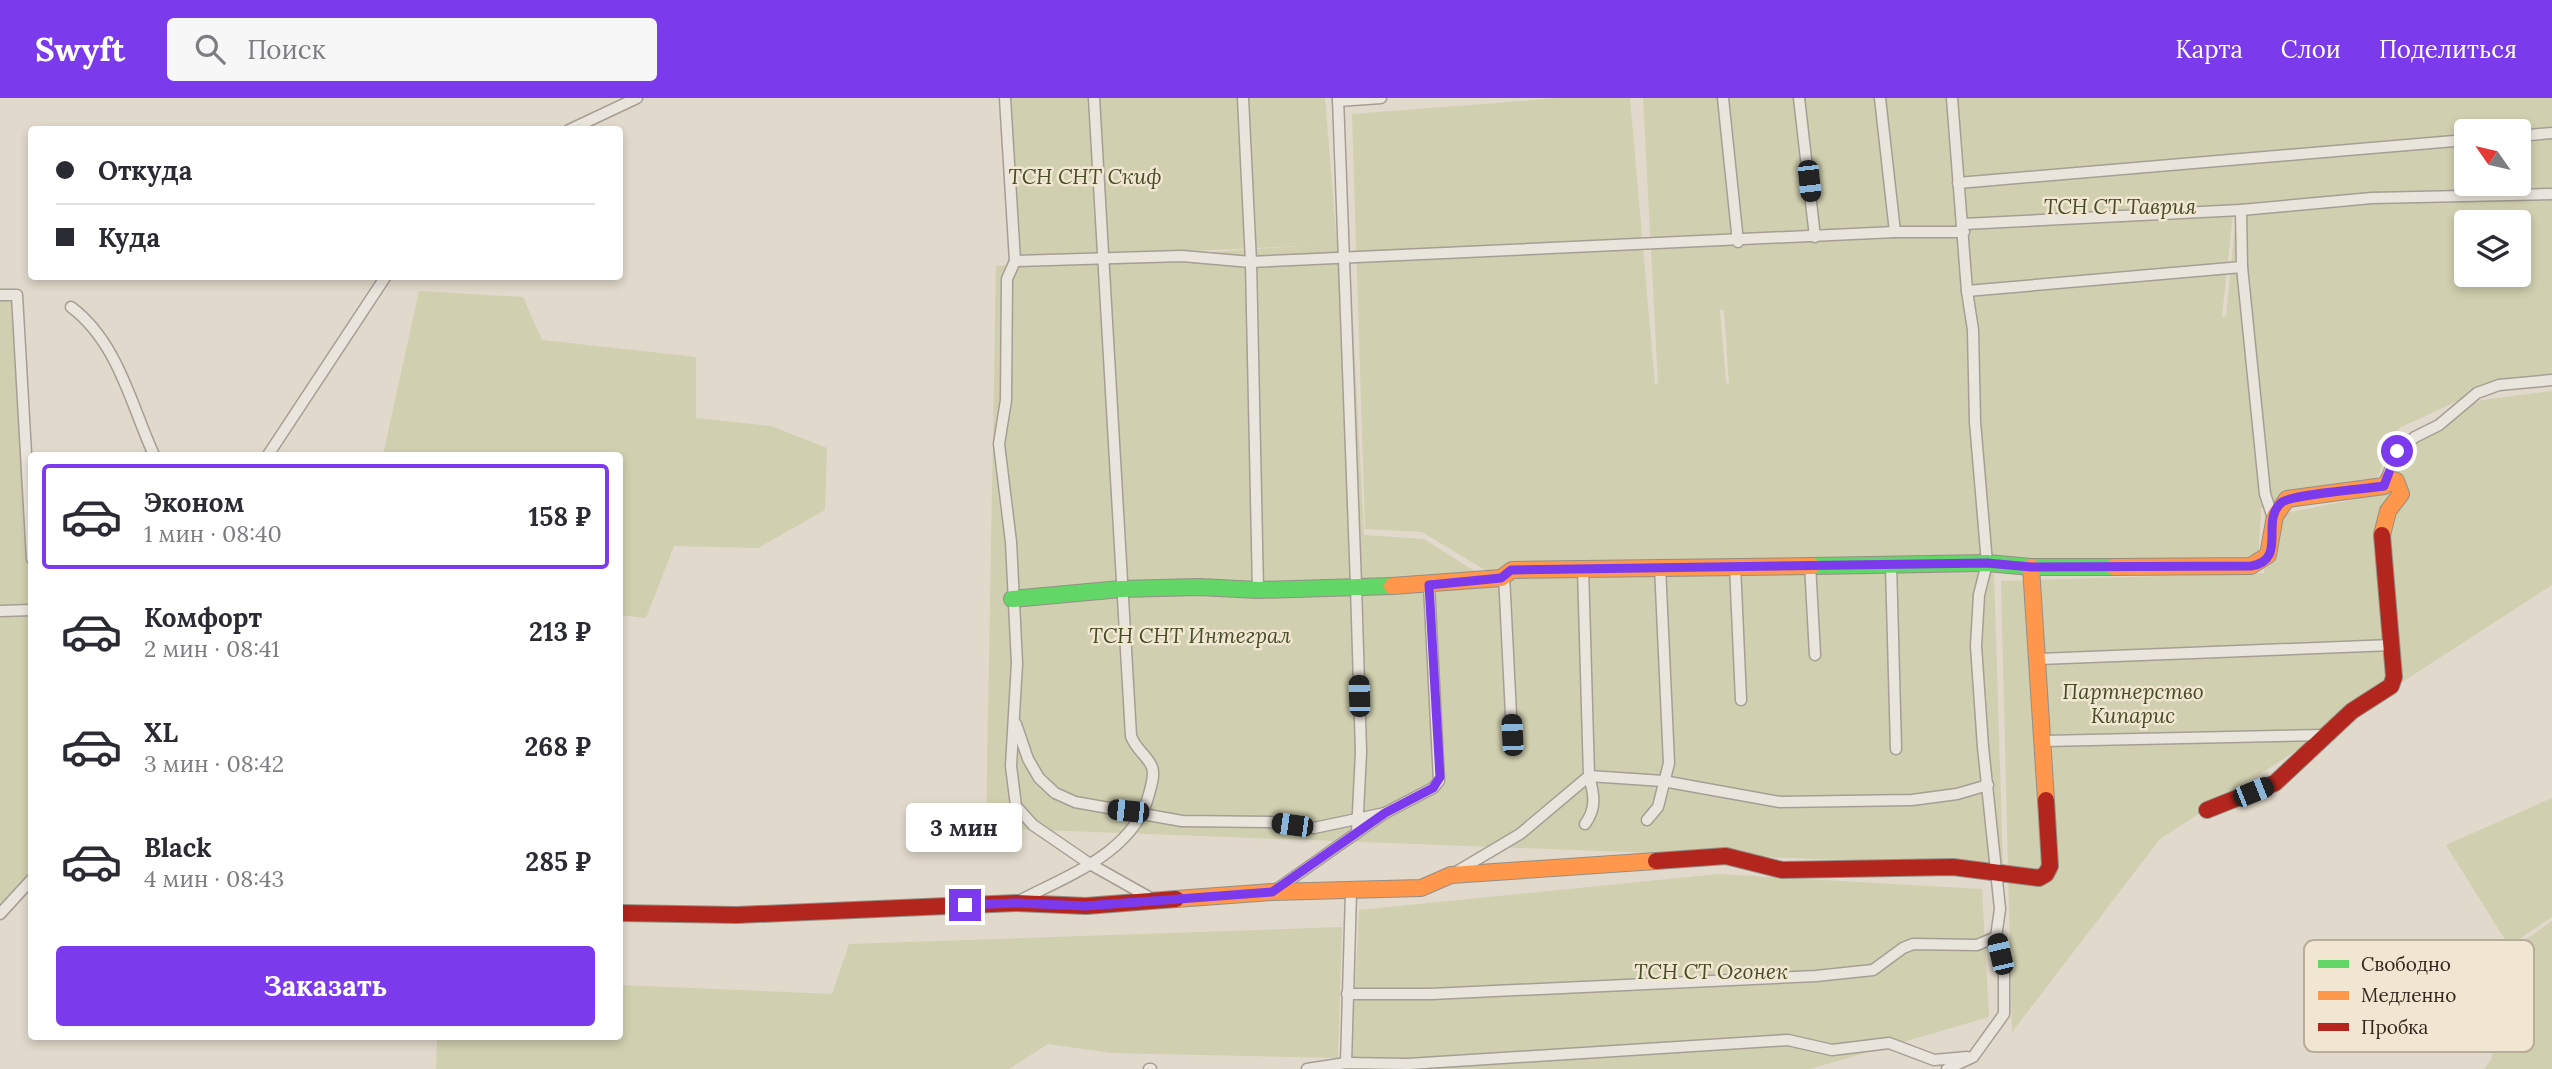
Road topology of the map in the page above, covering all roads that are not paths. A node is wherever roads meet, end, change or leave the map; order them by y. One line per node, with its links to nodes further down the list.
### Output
1 (637, 98): 11 (street)
2 (1005, 98): 24 (street)
3 (1094, 98): 23 (street)
4 (1242, 98): 25 (street)
5 (1381, 98): 10 (street)
6 (1723, 98): 21 (street)
7 (1799, 98): 20 (street)
8 (1880, 98): 19 (street)
9 (1956, 98): 15 (street)
10 (1338, 99): 22 (street)
11 (578, 126)
12 (2552, 133): 13 (street)
13 (2531, 135)
14 (2454, 141): 15 (street)
15 (1958, 183): 18 (street)
16 (2552, 194): 17 (street)
17 (2241, 210): 18 (street); 26 (street)
18 (1964, 228): 19 (street); 28 (street)
19 (1895, 232): 20 (street)
20 (1815, 237): 21 (street)
21 (1738, 242): 22 (street)
22 (1343, 257): 25 (street); 45 (street)
23 (1101, 259): 24 (street); 25 (street); 47 (street)
24 (1015, 261): 49 (street)
25 (1251, 262): 48 (street)
26 (2242, 267): 28 (street); 36 (street)
27 (383, 280): 33 (street)
28 (1967, 291): 37 (street)
29 (0, 295): 35 (street)
30 (71, 307): 32 (street)
31 (2552, 380): 34 (street)
32 (153, 452)
33 (270, 452)
34 (2384, 486): 36 (street); 52 (street)
35 (28, 489)
36 (2273, 518): 42 (street)
37 (1987, 563): 39 (street); 42 (street); 63 (street)
38 (1810, 564): 39 (street); 40 (street); 53 (street)
39 (1891, 564): 60 (street)
40 (1735, 565): 41 (street); 55 (street)
41 (1660, 566): 43 (street); 62 (street)
42 (2031, 567): 54 (street)
43 (1583, 568): 44 (street); 61 (street)
44 (1504, 575): 46 (street); 57 (street)
45 (1356, 585): 46 (street); 48 (street); 67 (street)
46 (1429, 585): 66 (street)
47 (1121, 589): 48 (street); 49 (street); 65 (street)
48 (1258, 590)
49 (1012, 599): 56 (street)
50 (28, 610): 51 (street)
51 (0, 611)
52 (2392, 645): 54 (street); 58 (street)
53 (1815, 655)
54 (2039, 659): 59 (street)
55 (1741, 700)
56 (1013, 718): 65 (street); 71 (street)
57 (1512, 735)
58 (2325, 735): 59 (street); 64 (street)
59 (2044, 741): 72 (street)
60 (1896, 749)
61 (1589, 776): 62 (street); 69 (street); 73 (street)
62 (1663, 781): 63 (street); 68 (street)
63 (1988, 785): 72 (street)
64 (2207, 810)
65 (1145, 813): 67 (street); 71 (street)
66 (1385, 813): 67 (street); 70 (street)
67 (1359, 819): 70 (street)
68 (1647, 820)
69 (1585, 824)
70 (1357, 833): 75 (street)
71 (1090, 864): 77 (street); 78 (street)
72 (1995, 873): 73 (street); 81 (street)
73 (1451, 875): 76 (street)
74 (28, 883): 80 (street)
75 (1272, 892): 76 (street); 77 (street)
76 (1351, 892): 82 (street)
77 (1153, 900): 78 (street)
78 (1016, 903): 79 (street)
79 (623, 913)
80 (0, 914)
81 (1996, 937): 82 (street); 83 (street)
82 (1347, 994): 84 (street)
83 (1973, 1057): 84 (street); 86 (street)
84 (1346, 1063): 85 (street)
85 (1307, 1069)
86 (1947, 1069)

